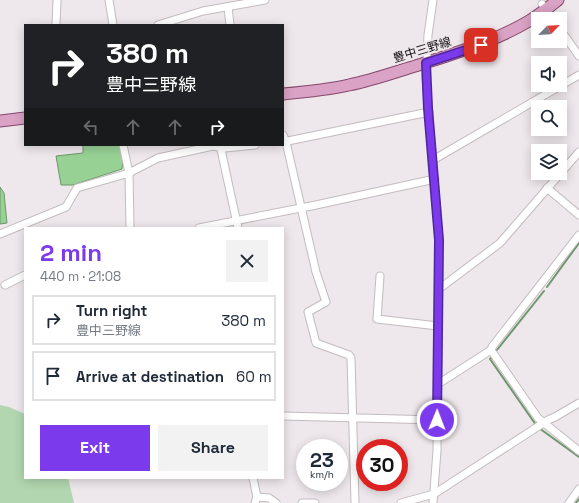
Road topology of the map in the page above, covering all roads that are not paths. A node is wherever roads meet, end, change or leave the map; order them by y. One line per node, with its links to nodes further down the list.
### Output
1 (57, 0): 9 (street)
2 (109, 0): 10 (street)
3 (265, 0): 6 (street)
4 (433, 0): 15 (street)
5 (558, 0): 7 (main road, 豊中三野線)
6 (228, 7): 11 (street); 12 (street)
7 (544, 7): 8 (street); 15 (main road, 豊中三野線)
8 (548, 12)
9 (56, 24)
10 (113, 24)
11 (161, 24)
12 (230, 24)
13 (567, 39): 14 (street)
14 (579, 56)
15 (426, 63): 17 (main road, 豊中三野線); 18 (street)
16 (579, 75): 26 (street)
17 (284, 94)
18 (429, 112): 21 (street); 26 (street)
19 (24, 118): 20 (main road)
20 (0, 121)
21 (285, 142): 30 (street)
22 (123, 146): 27 (street)
23 (220, 146): 24 (street); 27 (street); 32 (street)
24 (245, 146)
25 (579, 152): 29 (street)
26 (433, 160): 28 (street)
27 (129, 173): 33 (street); 36 (street)
28 (435, 179): 30 (street); 41 (street)
29 (547, 188): 31 (street); 41 (street)
30 (301, 208): 32 (street); 47 (street)
31 (579, 215)
32 (236, 220): 34 (street); 35 (street)
33 (130, 227)
34 (204, 227)
35 (238, 227)
36 (0, 234)
37 (579, 235): 43 (street)
38 (24, 276): 40 (street)
39 (380, 276): 42 (street)
40 (5, 285)
41 (439, 289): 42 (street)
42 (438, 326): 44 (street)
43 (491, 350): 44 (street); 49 (street)
44 (438, 384): 48 (street)
45 (579, 403): 49 (street)
46 (284, 416): 47 (street)
47 (352, 418): 48 (street); 58 (street)
48 (437, 420): 53 (street)
49 (542, 424): 50 (street); 53 (street)
50 (579, 450)
51 (253, 479): 54 (street)
52 (579, 489): 61 (street)
53 (434, 494): 59 (street); 60 (street)
54 (256, 500): 55 (street)
55 (276, 503)
56 (302, 503): 57 (street)
57 (316, 503)
58 (355, 503)
59 (401, 503)
60 (433, 503)
61 (569, 503)

